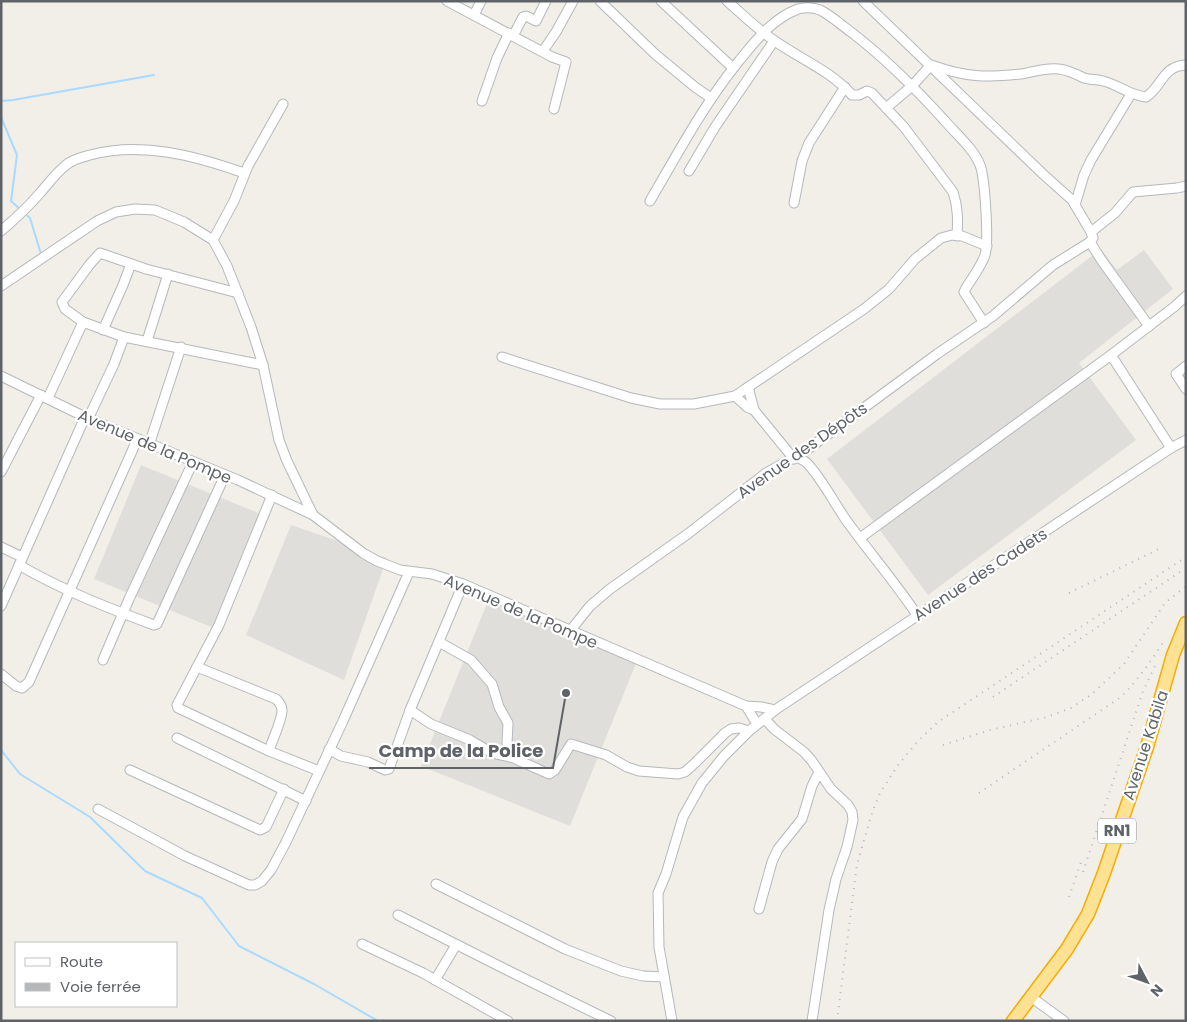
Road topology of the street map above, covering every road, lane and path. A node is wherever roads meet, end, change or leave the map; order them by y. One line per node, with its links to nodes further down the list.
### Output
1 (447, 1): 11 (street)
2 (481, 1): 11 (street)
3 (546, 1): 13 (street)
4 (573, 1): 15 (street)
5 (661, 1): 10 (street)
6 (677, 1): 10 (street)
7 (727, 1): 12 (street)
8 (863, 1): 16 (street)
9 (603, 2): 22 (street)
10 (670, 9): 18 (street)
11 (474, 15): 13 (street)
12 (763, 32): 14 (street); 18 (street); 19 (street)
13 (511, 35): 15 (street); 23 (street)
14 (774, 41): 20 (street); 27 (street)
15 (542, 51): 26 (street)
16 (931, 65): 19 (street); 21 (street); 32 (street)
17 (1186, 65): 21 (street)
18 (733, 68): 22 (street)
19 (912, 86): 25 (street); 38 (street)
20 (845, 87): 25 (street); 31 (street)
21 (1131, 94): 32 (street)
22 (711, 98): 30 (street)
23 (482, 101)
24 (283, 104): 28 (street)
25 (886, 108): 35 (street)
26 (554, 109)
27 (689, 171)
28 (244, 173): 33 (street); 36 (street)
29 (1186, 186): 34 (street)
30 (650, 201)
31 (794, 203)
32 (1075, 204): 34 (street)
33 (1, 231)
34 (1091, 232): 37 (street)
35 (957, 236): 38 (street); 56 (street)
36 (213, 240): 41 (street); 42 (street)
37 (1090, 242): 45 (street, Avenue des Dépôts); 46 (street)
38 (987, 246): 45 (street)
39 (131, 264): 40 (street); 44 (street); 47 (street)
40 (168, 274): 42 (street); 49 (street)
41 (1, 286)
42 (238, 293): 53 (street)
43 (1186, 296): 46 (street)
44 (84, 322): 47 (street); 59 (street)
45 (984, 323): 66 (street, Avenue des Dépôts)
46 (1149, 326): 51 (street)
47 (103, 330): 48 (street)
48 (124, 337): 49 (street); 61 (street)
49 (147, 341): 50 (street)
50 (181, 348): 53 (street); 64 (street)
51 (1110, 355): 65 (street); 72 (street)
52 (502, 356): 58 (street)
53 (263, 365): 71 (street)
54 (1186, 366): 57 (street)
55 (2, 378): 59 (street, Avenue de la Pompe)
56 (748, 387): 58 (street); 60 (street)
57 (1186, 389)
58 (735, 396): 60 (street)
59 (45, 397): 61 (street, Avenue de la Pompe); 68 (street)
60 (754, 410): 66 (street)
61 (86, 418): 62 (street, Avenue de la Pompe); 74 (street)
62 (137, 440): 64 (street, Avenue de la Pompe); 77 (street)
63 (1186, 440): 65 (street, Avenue des Cadets)
64 (149, 445): 67 (street, Avenue de la Pompe)
65 (1171, 448): 80 (street, Avenue des Cadets)
66 (800, 457): 72 (street); 82 (street, Avenue des Dépôts)
67 (193, 462): 69 (street, Avenue de la Pompe); 79 (street)
68 (1, 472)
69 (225, 475): 70 (street, Avenue de la Pompe); 79 (street)
70 (272, 495): 71 (street, Avenue de la Pompe); 85 (street)
71 (313, 515): 75 (street, Avenue de la Pompe)
72 (860, 538): 80 (street)
73 (1, 547): 74 (street)
74 (20, 561): 77 (street); 78 (street)
75 (409, 572): 76 (street, Avenue de la Pompe); 93 (street)
76 (463, 584): 82 (street, Avenue de la Pompe); 83 (street)
77 (70, 591): 79 (street); 86 (street)
78 (1, 606)
79 (123, 613): 84 (street)
80 (917, 614): 89 (street, Avenue des Cadets)
81 (1186, 623): 109 (highway, Avenue Kabila / RN1)
82 (570, 631): 87 (street, Avenue de la Pompe)
83 (439, 642): 88 (street); 95 (street)
84 (103, 660)
85 (198, 667): 94 (street); 94 (street)
86 (1, 674)
87 (746, 706): 89 (street, Avenue de la Pompe); 90 (street)
88 (410, 710): 93 (street); 95 (street)
89 (775, 710): 90 (street, Avenue des Cadets)
90 (761, 722): 91 (street, Avenue des Cadets); 98 (street)
91 (749, 731): 95 (street); 107 (street, Avenue des Cadets)
92 (177, 738): 99 (street)
93 (329, 749): 97 (street)
94 (268, 750): 97 (street)
95 (511, 758)
96 (130, 770): 99 (street)
97 (320, 771): 100 (street)
98 (819, 772): 103 (street); 114 (street)
99 (284, 789): 100 (street)
100 (306, 800): 101 (street)
101 (98, 809)
102 (436, 884): 107 (street)
103 (759, 909)
104 (398, 915): 106 (street)
105 (362, 944): 108 (street)
106 (456, 945): 108 (street); 112 (street)
107 (664, 977): 113 (street, Avenue des Cadets)
108 (435, 980): 110 (street)
109 (1031, 997): 115 (highway, Avenue Kabila / RN1); 116 (street)
110 (497, 1018): 111 (street)
111 (508, 1021)
112 (611, 1021)
113 (672, 1021)
114 (812, 1021)
115 (1013, 1021)
116 (1064, 1021)

